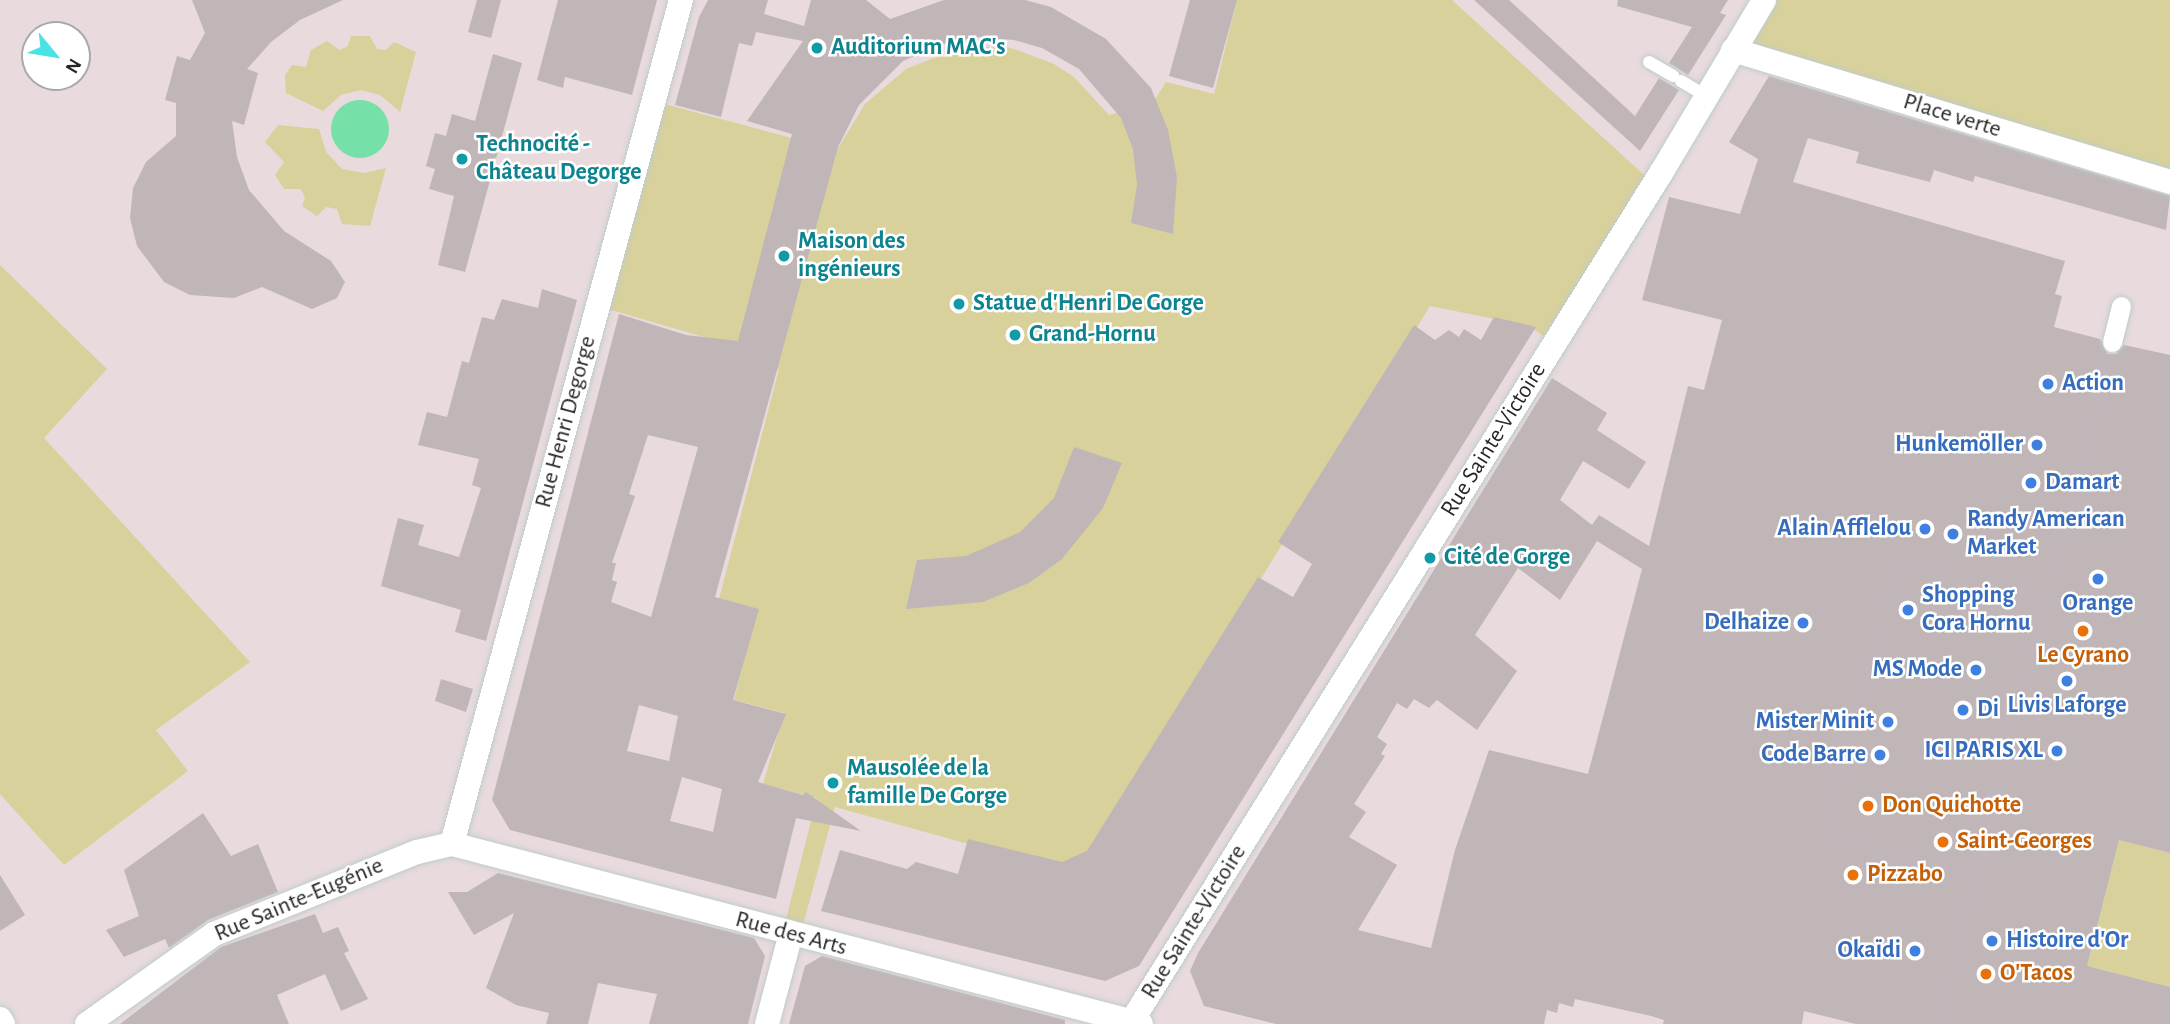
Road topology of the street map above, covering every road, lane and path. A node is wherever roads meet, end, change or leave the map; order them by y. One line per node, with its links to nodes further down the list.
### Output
1 (681, 0): 9 (street, Rue Henri Degorge)
2 (1764, 0): 3 (street, Rue Sainte-Victoire)
3 (1733, 50): 5 (street, Rue Sainte-Victoire); 6 (street, Place verte)
4 (1649, 62): 5 (lane)
5 (1706, 96): 12 (street, Rue Sainte-Victoire)
6 (2170, 182)
7 (2121, 306): 8 (street)
8 (2112, 342)
9 (452, 844): 10 (street, Rue des Arts); 14 (street, Rue Sainte-Eugénie)
10 (790, 933): 12 (street, Rue des Arts); 15 (street)
11 (0, 1019): 13 (street)
12 (1134, 1023)
13 (3, 1024)
14 (87, 1024)
15 (767, 1024)

